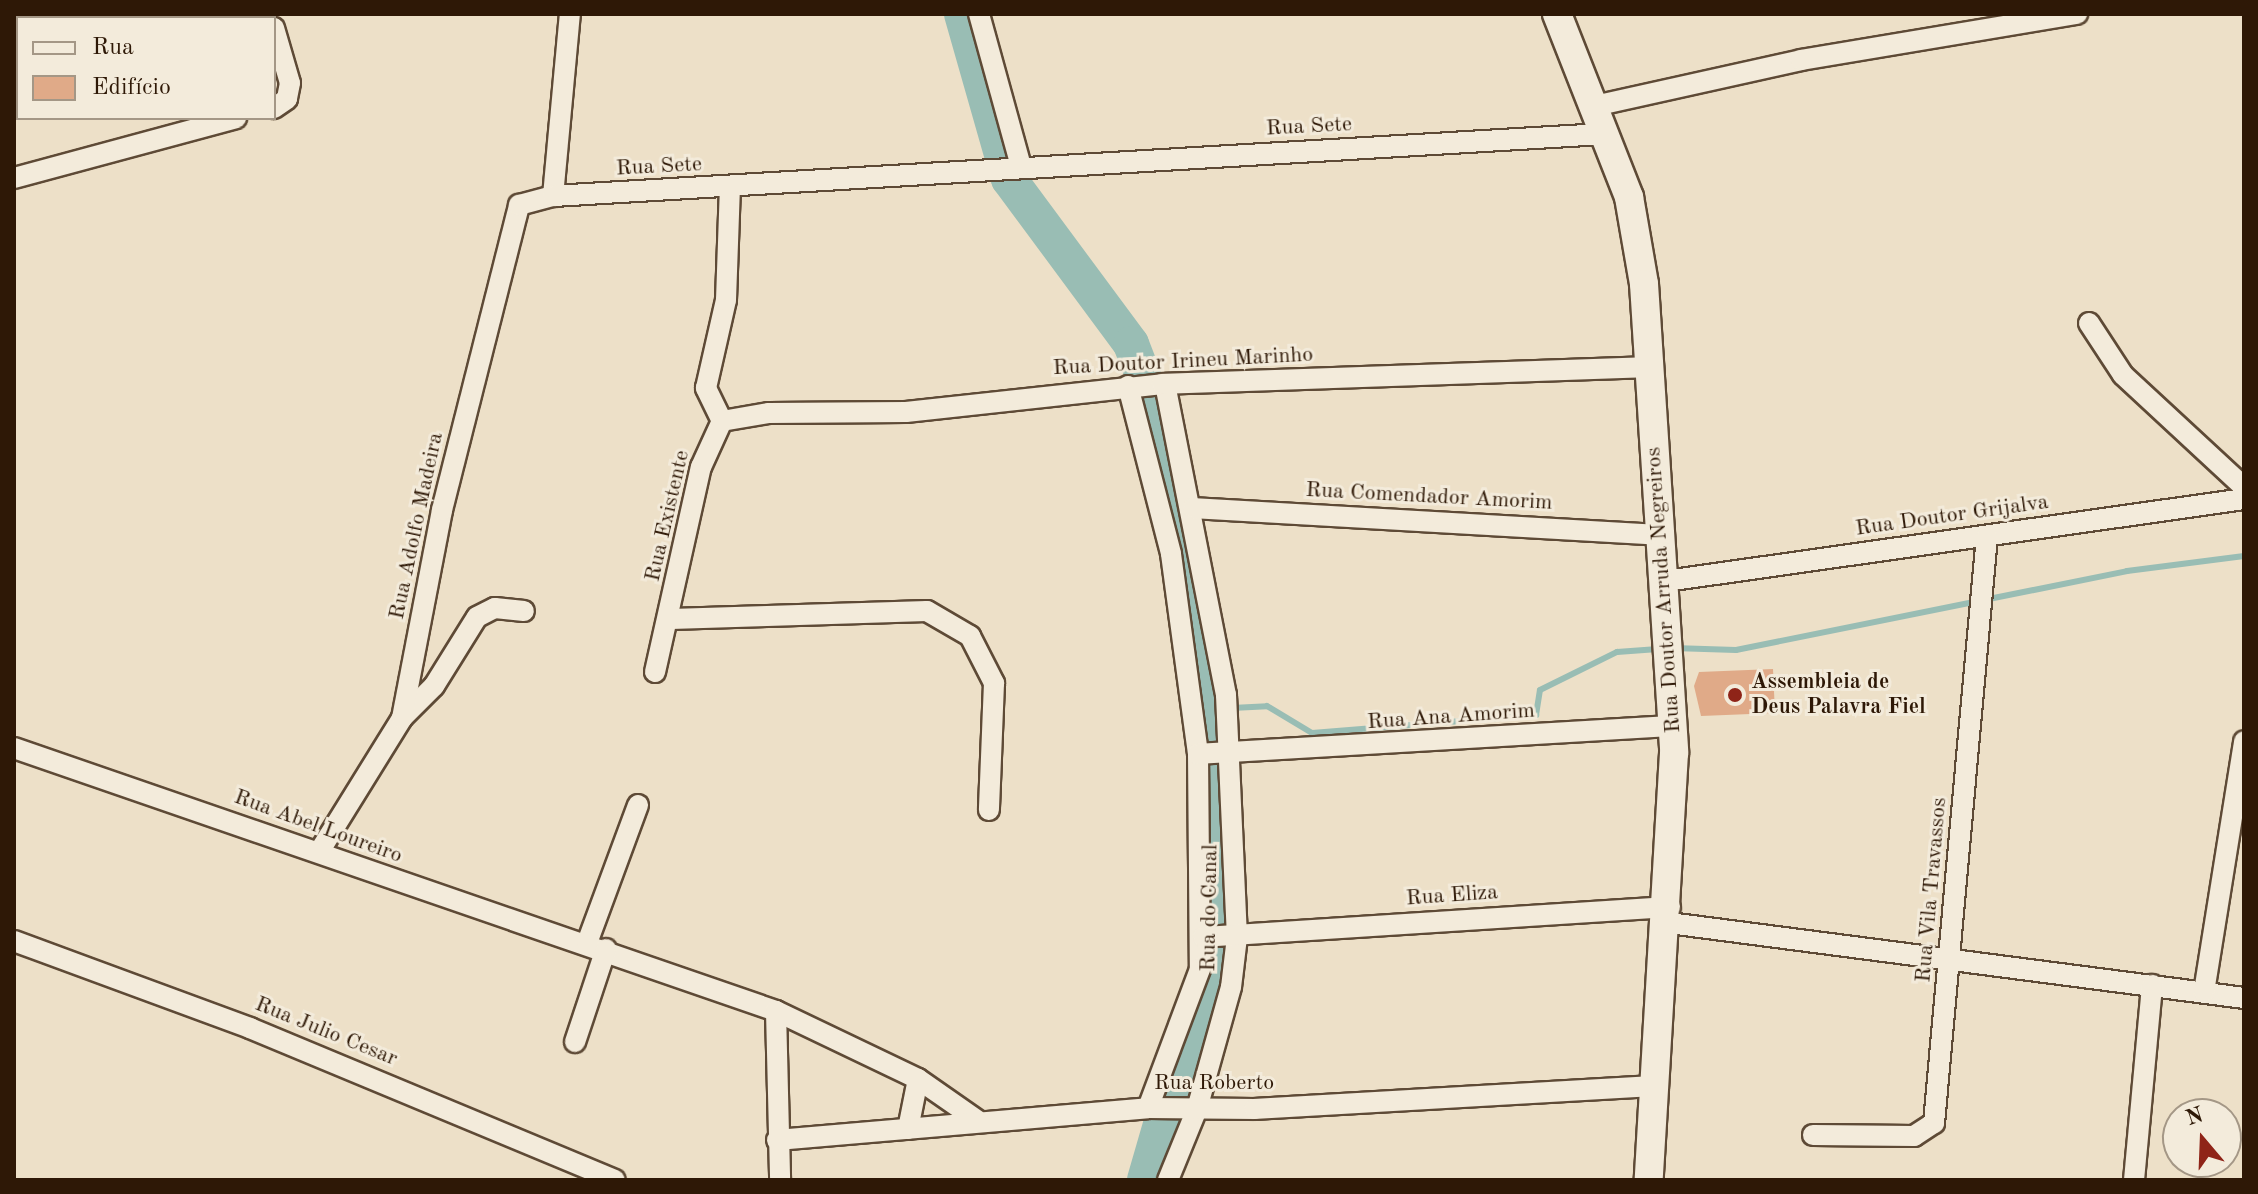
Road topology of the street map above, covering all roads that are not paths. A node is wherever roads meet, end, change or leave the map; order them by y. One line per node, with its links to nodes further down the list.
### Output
1 (570, 14): 14 (street)
2 (979, 14): 11 (street)
3 (1557, 14): 7 (street, Rua Doutor Arruda Negreiros)
4 (2077, 14): 5 (street)
5 (1991, 21): 7 (street)
6 (276, 35): 8 (street)
7 (1594, 106): 10 (street, Rua Doutor Arruda Negreiros)
8 (276, 107)
9 (229, 120): 12 (street)
10 (1604, 134): 11 (street, Rua Sete); 17 (street, Rua Doutor Arruda Negreiros)
11 (1019, 166): 13 (street, Rua Sete)
12 (14, 178)
13 (730, 188): 14 (street, Rua Sete); 20 (street)
14 (553, 196): 15 (street, Rua Sete)
15 (530, 201): 30 (street, Rua Adolfo Madeira)
16 (2089, 323): 21 (street)
17 (1649, 367): 18 (street, Rua Doutor Irineu Marinho); 24 (street, Rua Doutor Arruda Negreiros)
18 (1164, 384): 19 (street, Rua Doutor Irineu Marinho); 23 (street, Rua do Canal)
19 (1130, 386): 20 (street, Rua Doutor Irineu Marinho); 34 (street)
20 (722, 421): 28 (street, Rua Existente)
21 (2244, 487)
22 (2244, 499): 25 (street, Rua Doutor Grijalva)
23 (1193, 508): 24 (street, Rua Comendador Amorim); 35 (street, Rua do Canal)
24 (1662, 535): 26 (street, Rua Doutor Arruda Negreiros)
25 (1987, 536): 26 (street, Rua Doutor Grijalva); 44 (street, Rua Vila Travassos)
26 (1666, 581): 31 (street, Rua Doutor Arruda Negreiros)
27 (524, 611): 30 (street)
28 (671, 619): 29 (street, Rua Existente); 37 (street)
29 (655, 672)
30 (402, 718): 38 (street, Rua Adolfo Madeira)
31 (1673, 726): 35 (street, Rua Ana Amorim); 39 (street, Rua Doutor Arruda Negreiros)
32 (2244, 741): 46 (street)
33 (14, 748): 38 (street, Rua Abel Loureiro)
34 (1200, 754): 35 (street, Rua Ana Amorim); 40 (street)
35 (1233, 755): 41 (street, Rua do Canal)
36 (638, 805): 43 (street)
37 (989, 810)
38 (319, 852): 43 (street, Rua Abel Loureiro)
39 (1669, 915): 41 (street, Rua Eliza); 44 (street, Rua Eliza); 51 (street, Rua Doutor Arruda Negreiros)
40 (1206, 937): 41 (street, Rua Eliza); 52 (street)
41 (1236, 937): 53 (street, Rua do Canal)
42 (14, 941): 58 (street, Rua Julio Cesar)
43 (597, 946): 48 (street, Rua Abel Loureiro); 49 (street)
44 (1952, 956): 45 (street, Rua Eliza); 56 (street, Rua Vila Travassos)
45 (2152, 985): 46 (street, Rua Eliza); 62 (street)
46 (2204, 992): 47 (street, Rua Eliza)
47 (2244, 998)
48 (776, 1011): 50 (street, Rua Abel Loureiro); 57 (street)
49 (575, 1042)
50 (918, 1079): 54 (street, Rua Abel Loureiro); 55 (street)
51 (1652, 1086): 53 (street, Rua Roberto); 61 (street, Rua Doutor Arruda Negreiros)
52 (1153, 1108): 53 (street, Rua Roberto); 54 (street, Rua Roberto)
53 (1194, 1109): 60 (street, Rua do Canal)
54 (977, 1120): 55 (street, Rua Roberto)
55 (908, 1129): 57 (street, Rua Roberto)
56 (1813, 1135)
57 (777, 1140): 59 (street)
58 (615, 1180)
59 (780, 1180)
60 (1168, 1180)
61 (1649, 1180)
62 (2134, 1180)

